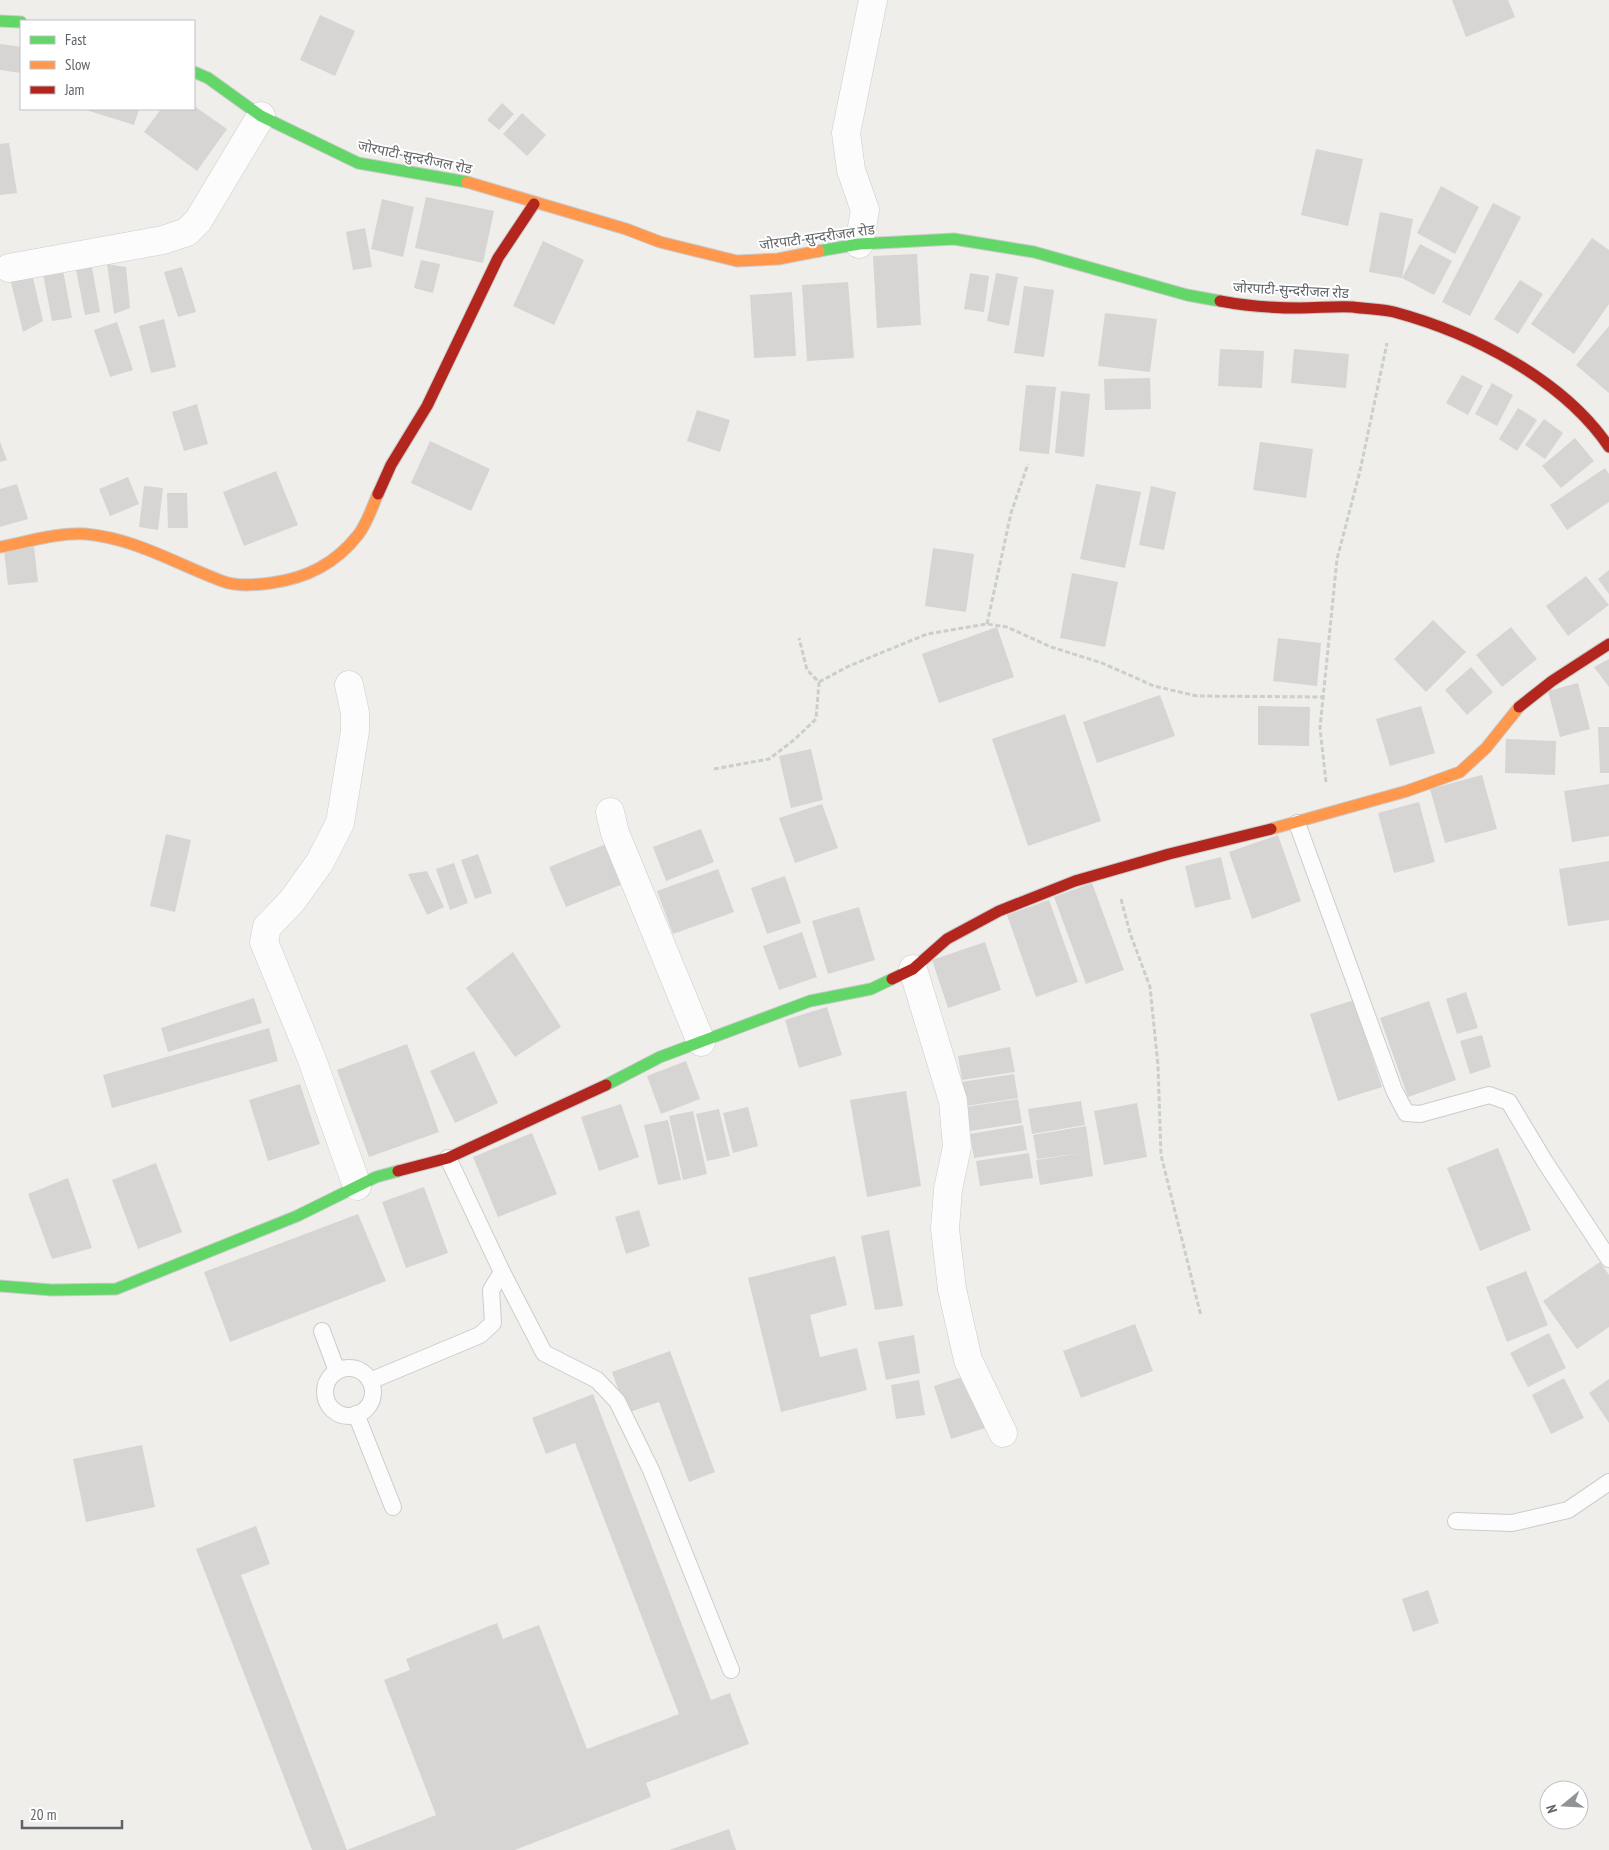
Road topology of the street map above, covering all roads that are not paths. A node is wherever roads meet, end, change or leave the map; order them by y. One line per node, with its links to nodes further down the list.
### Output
1 (873, 0): 7 (street)
2 (0, 20): 3 (street)
3 (20, 22)
4 (195, 72): 5 (street, जोरपाटी-सुन्दरीजल रोड)
5 (261, 116): 6 (street, जोरपाटी-सुन्दरीजल रोड); 8 (street)
6 (534, 204): 7 (street, जोरपाटी-सुन्दरीजल रोड); 10 (street)
7 (859, 244): 9 (street, जोरपाटी-सुन्दरीजल रोड)
8 (9, 268)
9 (1609, 447)
10 (0, 547)
11 (1609, 644): 14 (street)
12 (349, 685): 18 (street)
13 (610, 812): 16 (street)
14 (1297, 823): 15 (street); 19 (lane)
15 (913, 969): 16 (street); 26 (street)
16 (701, 1042): 17 (street)
17 (448, 1158): 18 (street); 20 (lane)
18 (357, 1186): 21 (street)
19 (1609, 1259)
20 (502, 1272): 24 (lane); 30 (lane)
21 (0, 1286)
22 (322, 1331): 23 (lane)
23 (337, 1371): 24 (lane); 25 (lane)
24 (370, 1381): 25 (lane)
25 (356, 1414): 28 (lane)
26 (1003, 1433)
27 (1609, 1482): 29 (lane)
28 (393, 1507)
29 (1456, 1521)
30 (731, 1670)

